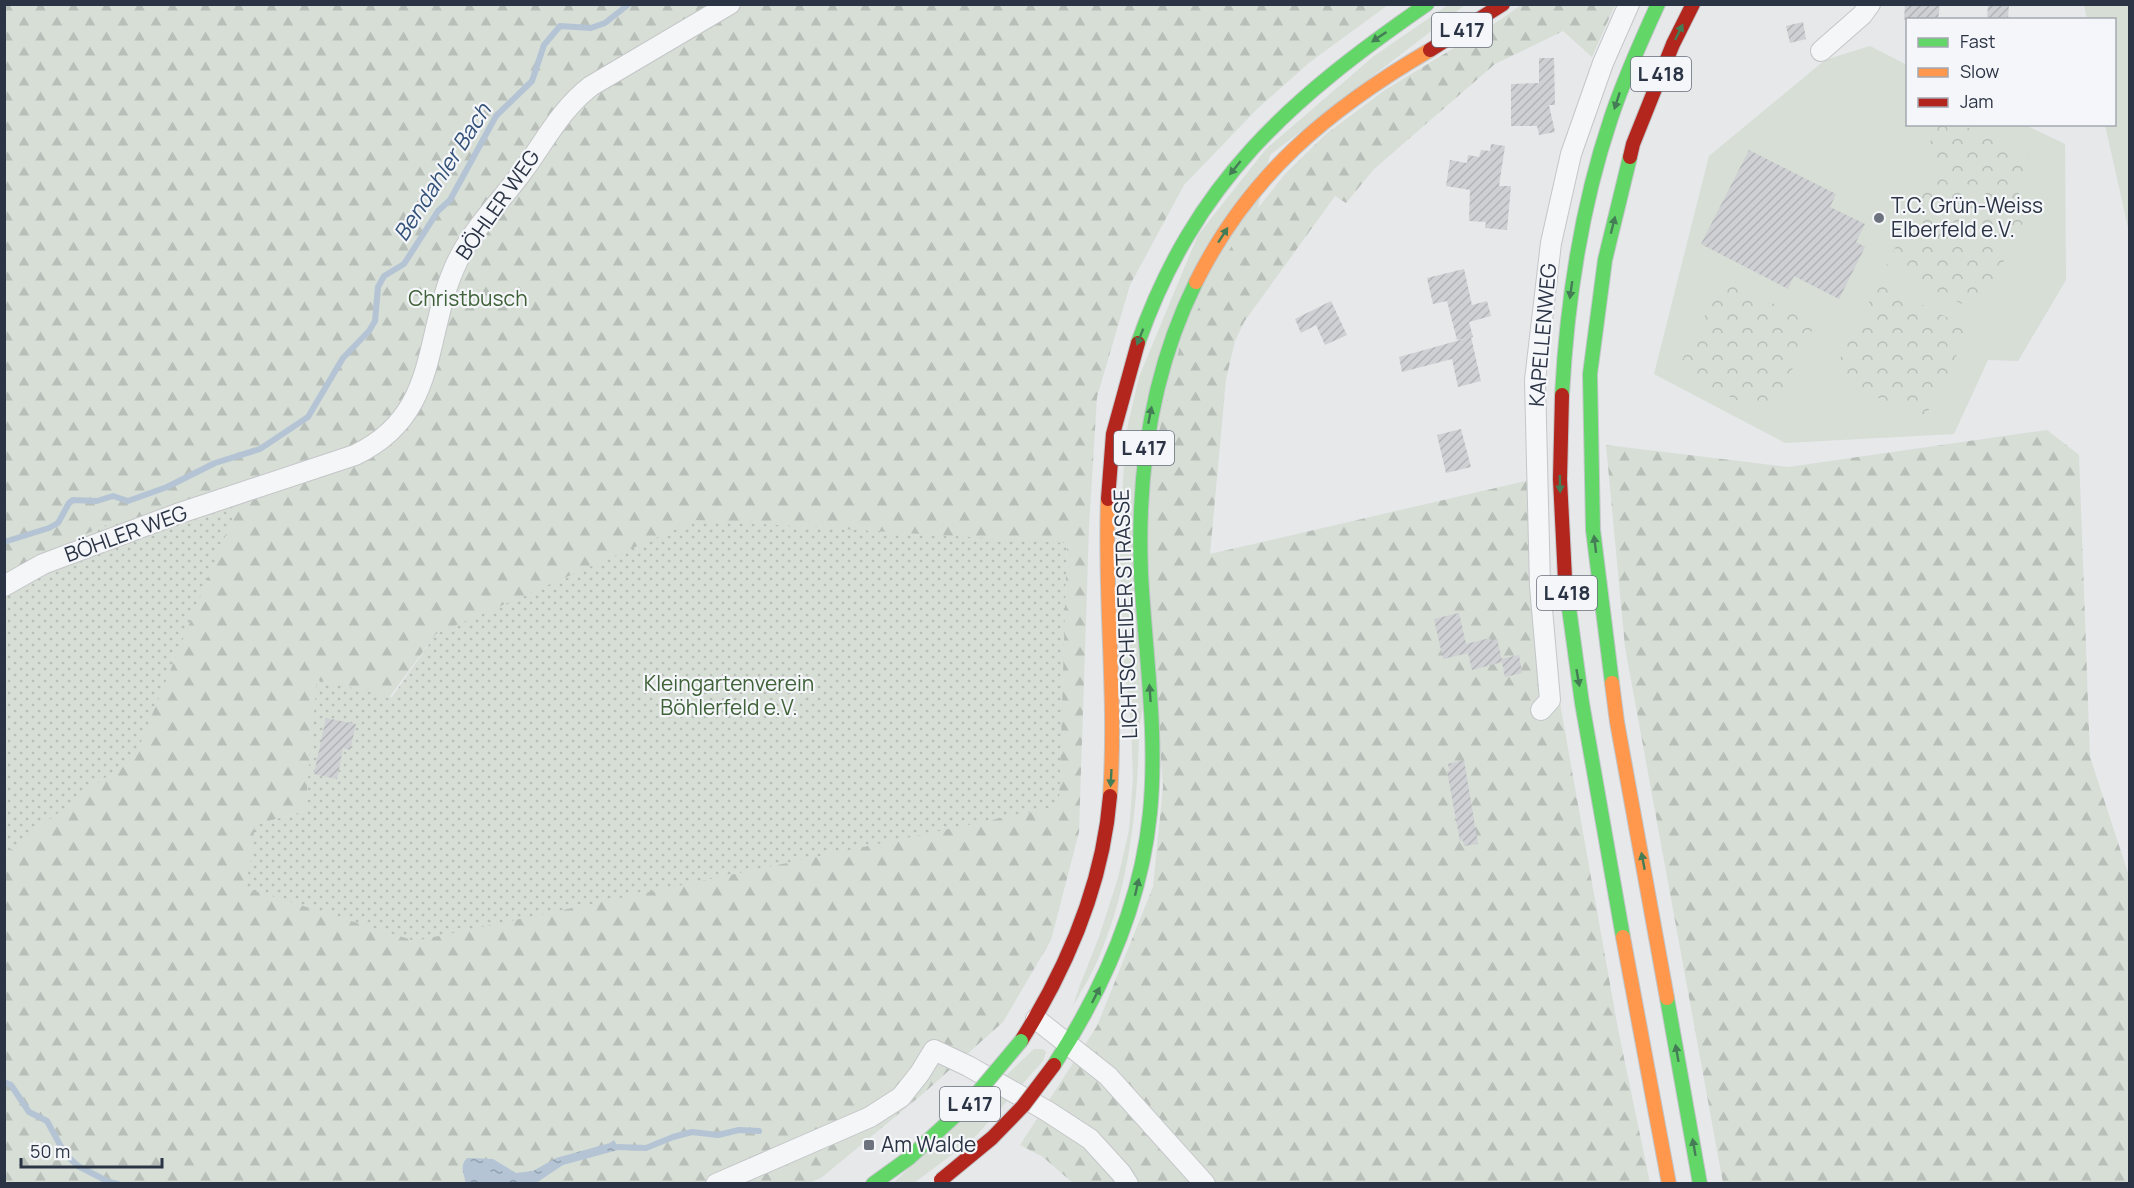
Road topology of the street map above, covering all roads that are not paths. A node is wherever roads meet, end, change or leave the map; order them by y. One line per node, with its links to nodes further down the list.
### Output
1 (730, 4): 9 (street, BÖHLER WEG)
2 (1427, 4): 11 (main road, LICHTSCHEIDER STRASSE / L 417, one-way to 11)
3 (1503, 4): 12 (main road, LICHTSCHEIDER STRASSE / L 417, one-way to 3)
4 (1629, 4): 10 (street, KAPELLENWEG)
5 (1658, 4): 18 (main road, L 418, one-way to 18)
6 (1692, 4): 19 (main road, L 418, one-way to 6)
7 (1870, 4): 8 (street)
8 (1821, 51)
9 (4, 586)
10 (1541, 710)
11 (1036, 1019): 12 (street); 15 (main road, LICHTSCHEIDER STRASSE / L 417, bridge)
12 (1068, 1045): 13 (main road, LICHTSCHEIDER STRASSE / L 417, bridge); 17 (street)
13 (939, 1182)
14 (716, 1184): 16 (street)
15 (873, 1184)
16 (1128, 1184)
17 (1205, 1184)
18 (1669, 1184)
19 (1701, 1184)

